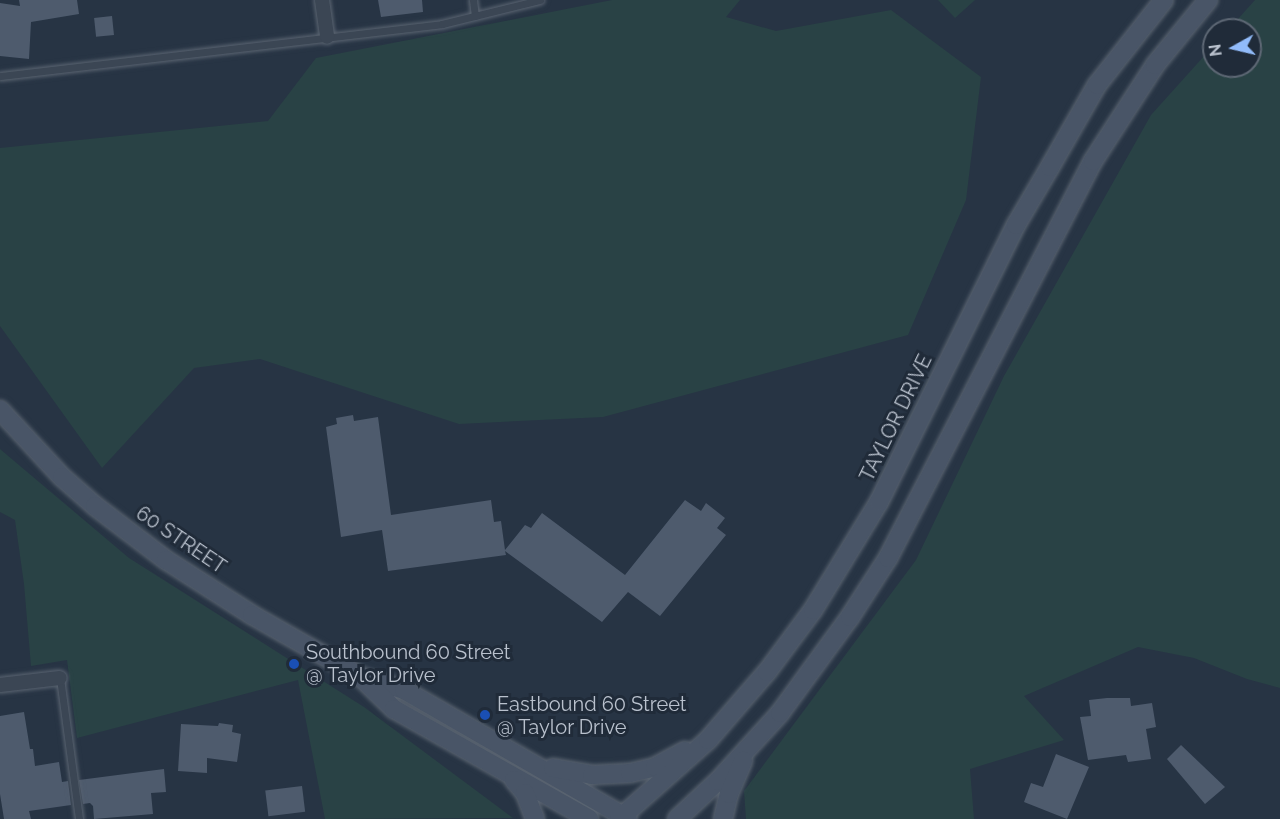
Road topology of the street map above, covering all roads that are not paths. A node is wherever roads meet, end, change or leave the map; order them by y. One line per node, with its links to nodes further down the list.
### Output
1 (322, 0): 7 (street)
2 (473, 0): 6 (lane)
3 (540, 0): 6 (lane)
4 (1164, 0): 13 (main road, TAYLOR DRIVE)
5 (1208, 0): 14 (main road)
6 (475, 16): 7 (lane)
7 (327, 38): 8 (lane)
8 (0, 76)
9 (0, 410): 10 (main road, 60 STREET)
10 (361, 677): 15 (main road, 60 STREET); 16 (main road, 60 STREET)
11 (60, 678): 12 (street); 18 (lane)
12 (0, 685)
13 (708, 740): 15 (main road); 17 (main road, TAYLOR DRIVE)
14 (748, 749): 21 (main road); 22 (main road)
15 (537, 764): 17 (main road, 60 STREET)
16 (509, 774): 19 (main road); 20 (main road, 60 STREET)
17 (623, 818)
18 (79, 819)
19 (535, 819)
20 (589, 819)
21 (677, 819)
22 (723, 819)

